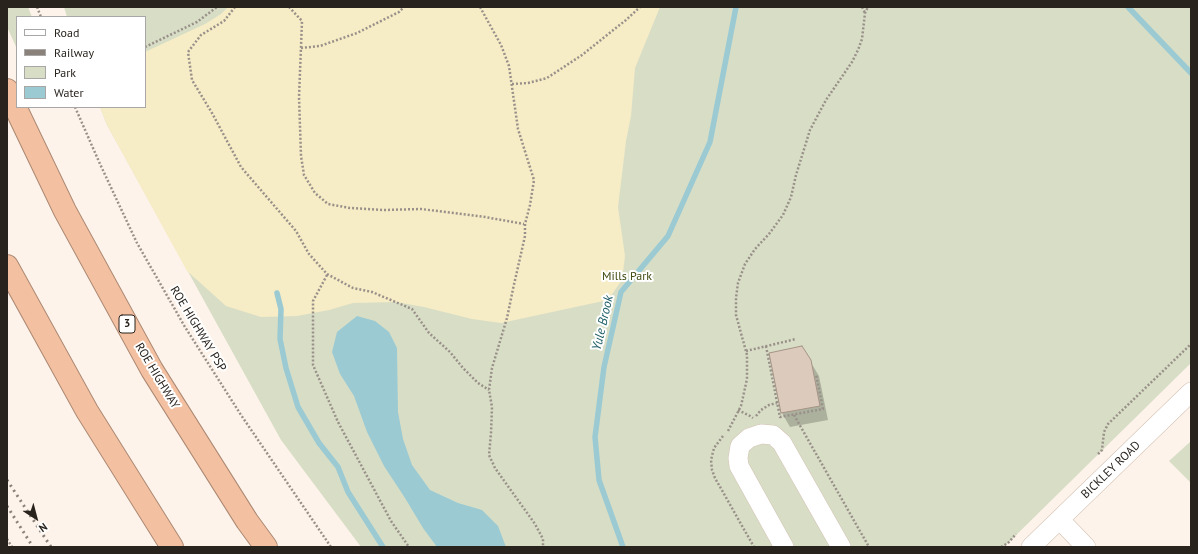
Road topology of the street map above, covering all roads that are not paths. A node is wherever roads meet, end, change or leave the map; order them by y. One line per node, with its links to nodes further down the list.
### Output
1 (7, 90): 6 (highway, ROE HIGHWAY / 3)
2 (7, 266): 5 (highway)
3 (1191, 392): 4 (street, BICKLEY ROAD)
4 (1060, 520): 9 (street, BICKLEY ROAD); 10 (street)
5 (172, 547)
6 (266, 547)
7 (784, 547): 8 (street)
8 (841, 547)
9 (1031, 547)
10 (1086, 547)

